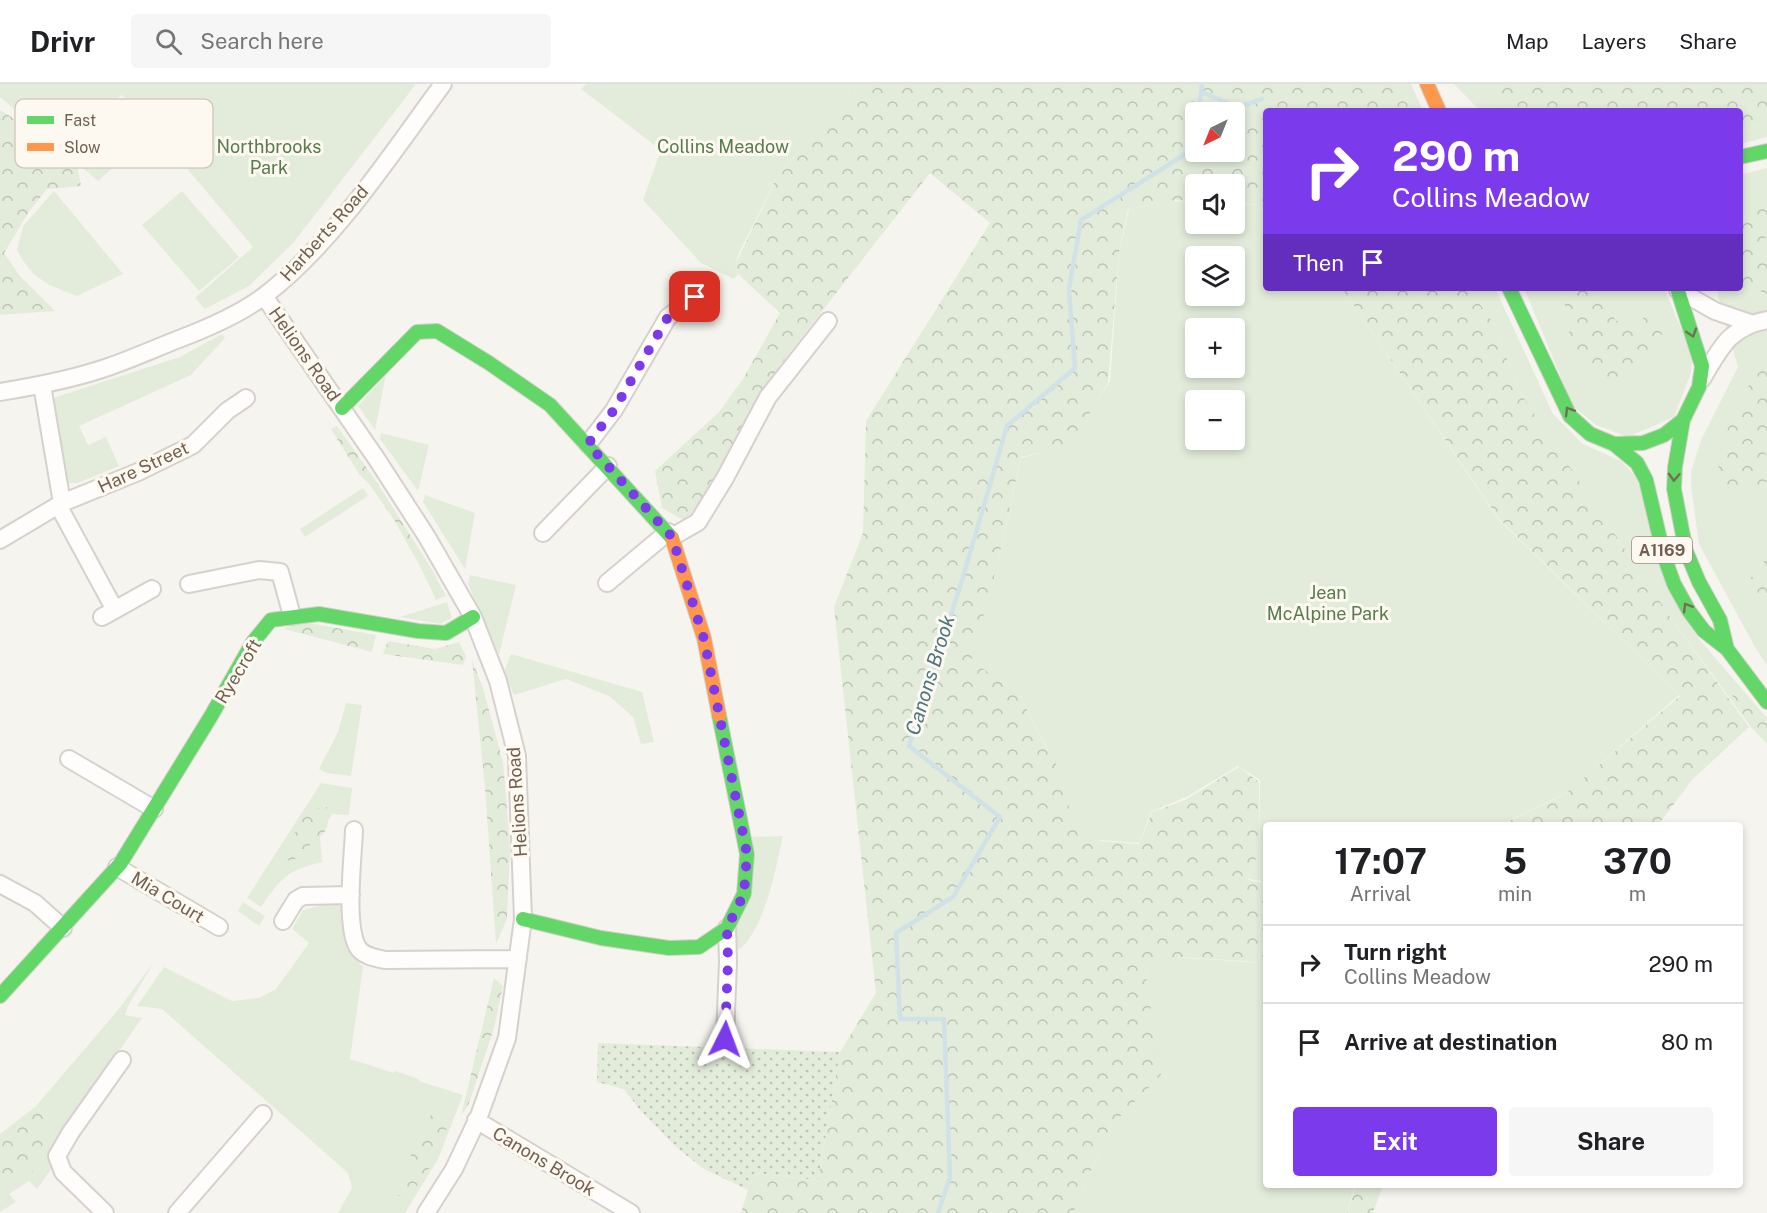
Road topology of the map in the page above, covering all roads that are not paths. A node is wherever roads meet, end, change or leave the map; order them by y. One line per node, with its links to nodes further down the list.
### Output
1 (443, 84): 10 (street, Harberts Road)
2 (1427, 84): 3 (street)
3 (1439, 108)
4 (1767, 151): 5 (street)
5 (1743, 156)
6 (709, 287): 19 (street)
7 (1510, 291): 20 (street, one-way to 7)
8 (1679, 291): 13 (street, one-way to 13)
9 (1681, 291): 12 (street)
10 (264, 296): 14 (street, Harberts Road); 17 (street, Helions Road)
11 (828, 321): 24 (street)
12 (1759, 322): 13 (street)
13 (1701, 379): 18 (street)
14 (42, 385): 15 (street, Harberts Road); 22 (street)
15 (0, 392)
16 (246, 398): 22 (street, Hare Street)
17 (342, 408): 19 (street); 30 (street, Helions Road)
18 (1683, 420): 20 (street); 31 (street, A1169, one-way to 31)
19 (588, 444): 21 (street)
20 (1614, 444): 31 (street, A1169, one-way to 20)
21 (608, 466): 23 (street); 24 (street)
22 (60, 504): 25 (street, Hare Street); 28 (street)
23 (543, 533)
24 (670, 534): 26 (street); 43 (street)
25 (0, 540)
26 (608, 583)
27 (189, 584): 29 (street)
28 (152, 589)
29 (292, 616): 30 (street, Ryecroft); 34 (street, Ryecroft)
30 (472, 617): 39 (street, Helions Road)
31 (1727, 649): 32 (street, A1169)
32 (1767, 702)
33 (69, 759): 34 (street)
34 (153, 809): 36 (street, Ryecroft)
35 (354, 830): 38 (street)
36 (117, 867): 41 (street, Mia Court); 42 (street, Ryecroft)
37 (0, 884): 42 (street)
38 (351, 895): 40 (street); 44 (street)
39 (522, 920): 43 (street); 44 (street, Helions Road)
40 (283, 921)
41 (219, 927)
42 (63, 928): 45 (street, Ryecroft)
43 (727, 928): 46 (street)
44 (518, 959): 49 (street, Helions Road)
45 (0, 996)
46 (725, 1039)
47 (122, 1060): 51 (street)
48 (263, 1114): 52 (street)
49 (476, 1120): 50 (street, Canons Brook); 53 (street, Helions Road)
50 (607, 1207): 54 (street, Canons Brook)
51 (105, 1213)
52 (177, 1213)
53 (426, 1213)
54 (631, 1213)

